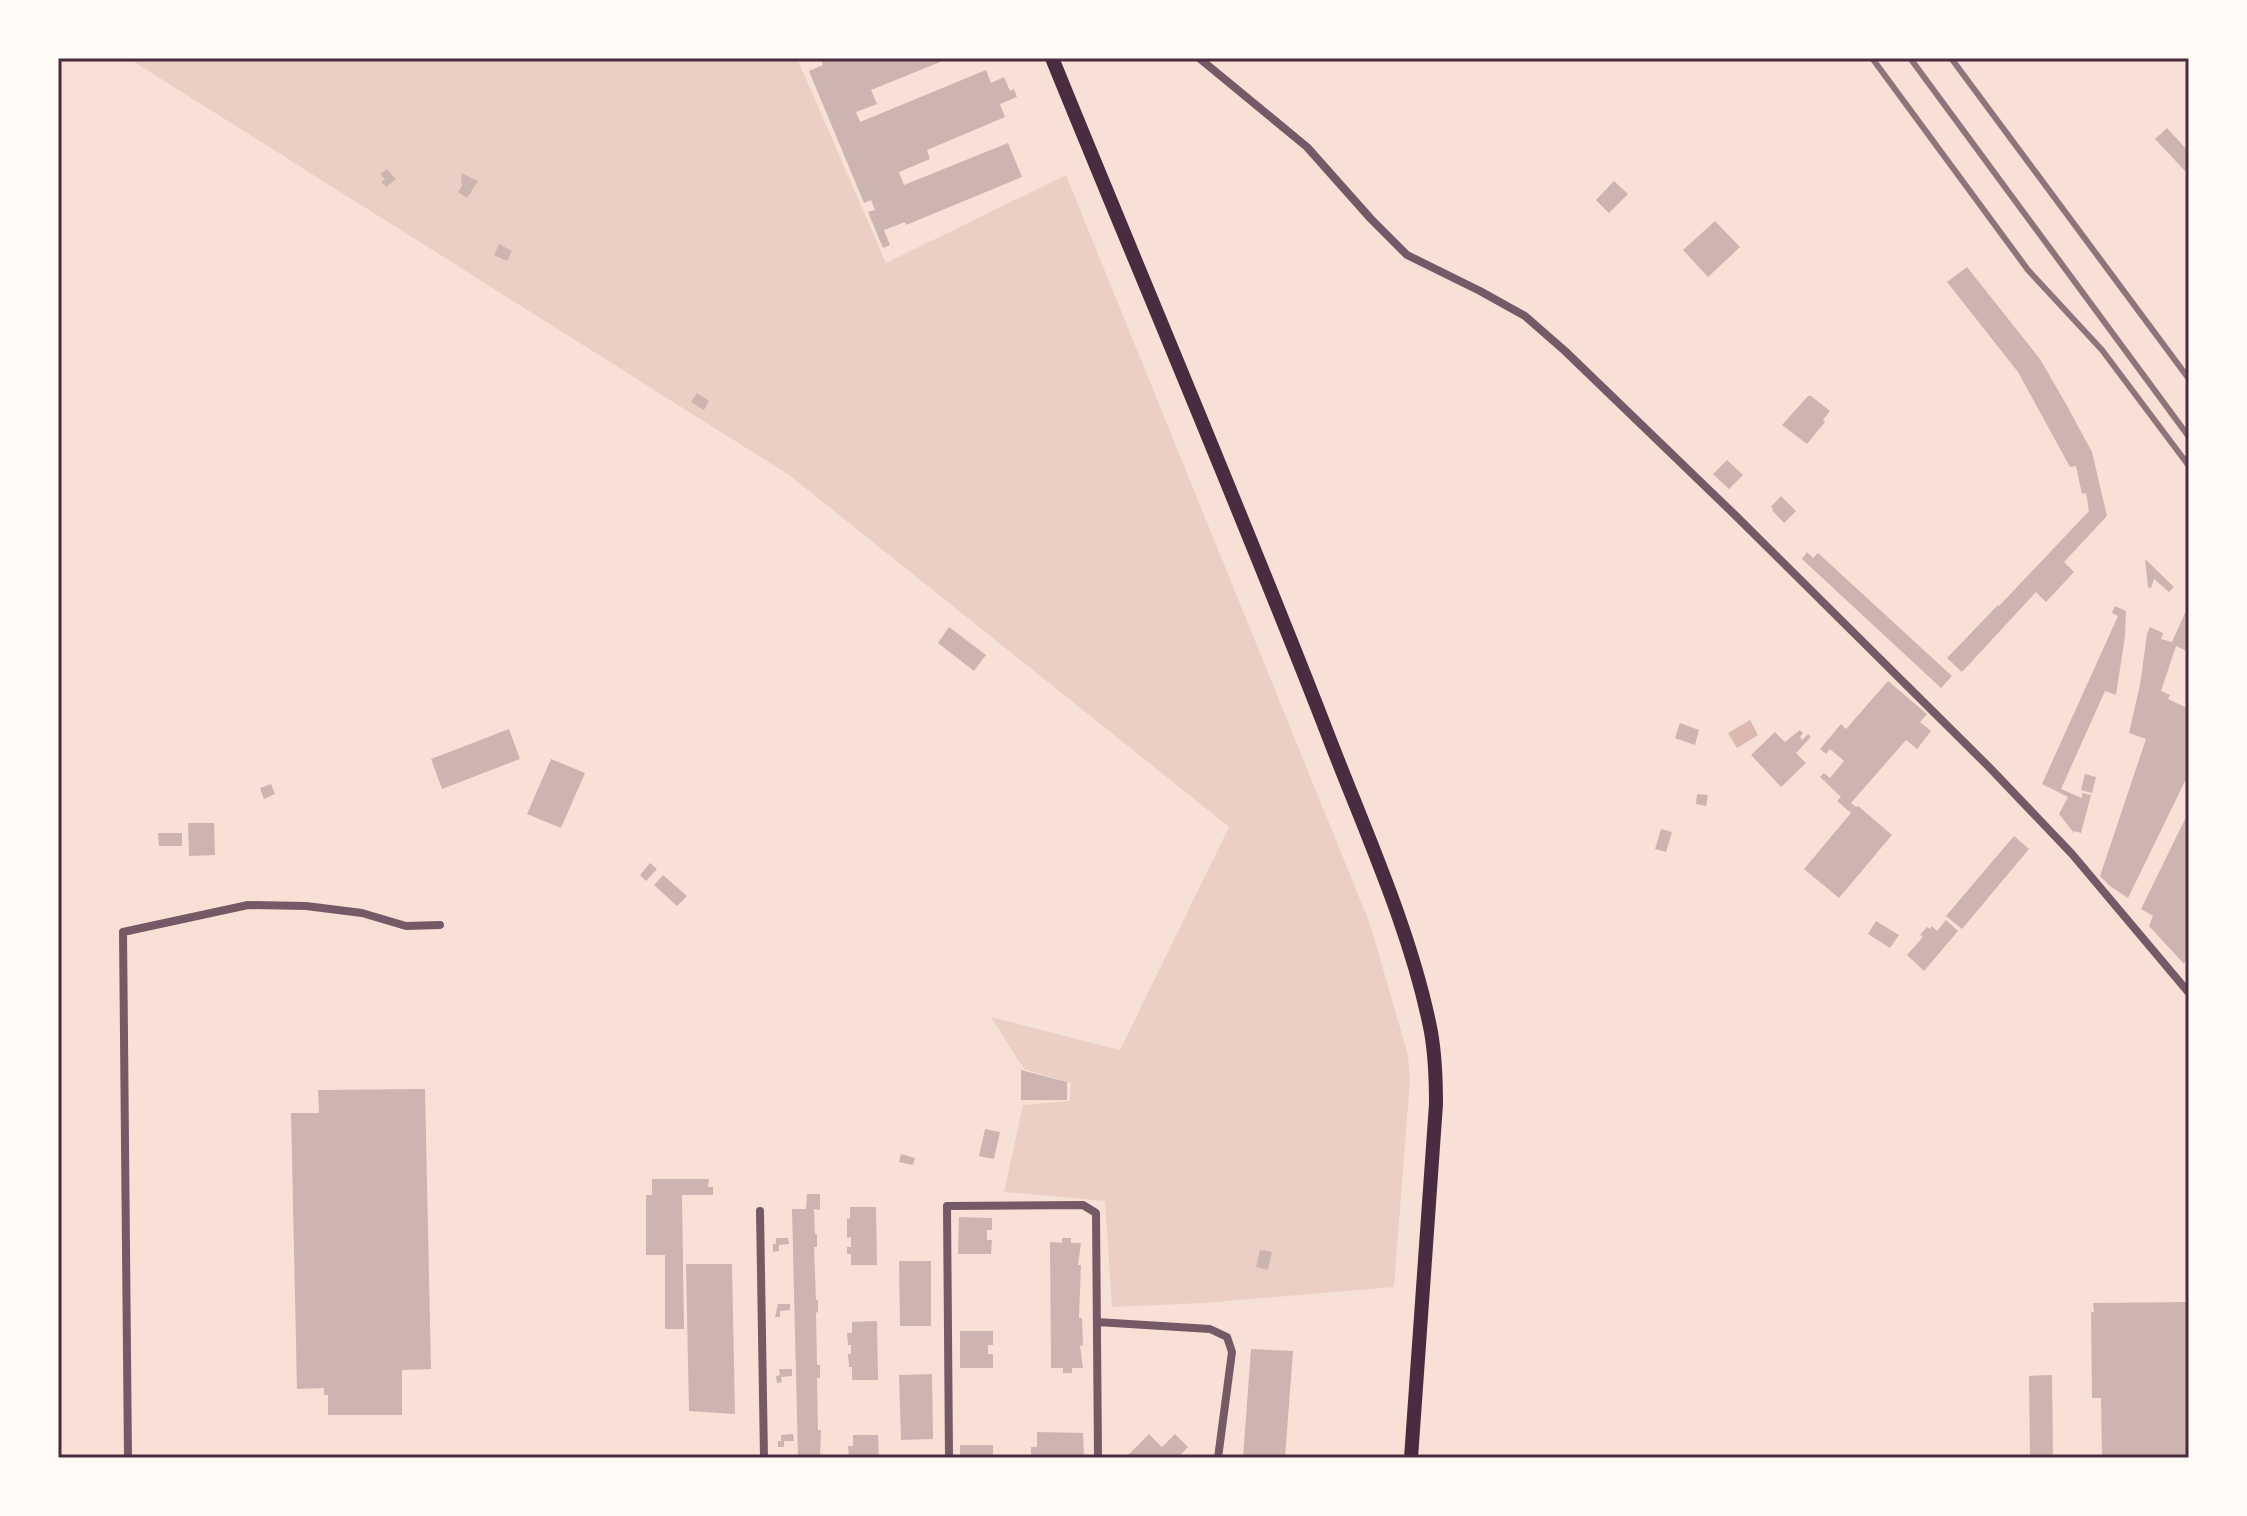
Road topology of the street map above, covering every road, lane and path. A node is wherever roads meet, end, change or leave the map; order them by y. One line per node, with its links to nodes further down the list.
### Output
1 (1052, 58): 12 (main road)
2 (1199, 58): 4 (street)
3 (440, 925): 7 (street)
4 (2189, 993)
5 (760, 1211): 8 (street)
6 (1097, 1322): 9 (street); 10 (street); 11 (street)
7 (128, 1458)
8 (764, 1458)
9 (949, 1458)
10 (1098, 1458)
11 (1218, 1458)
12 (1411, 1458)

